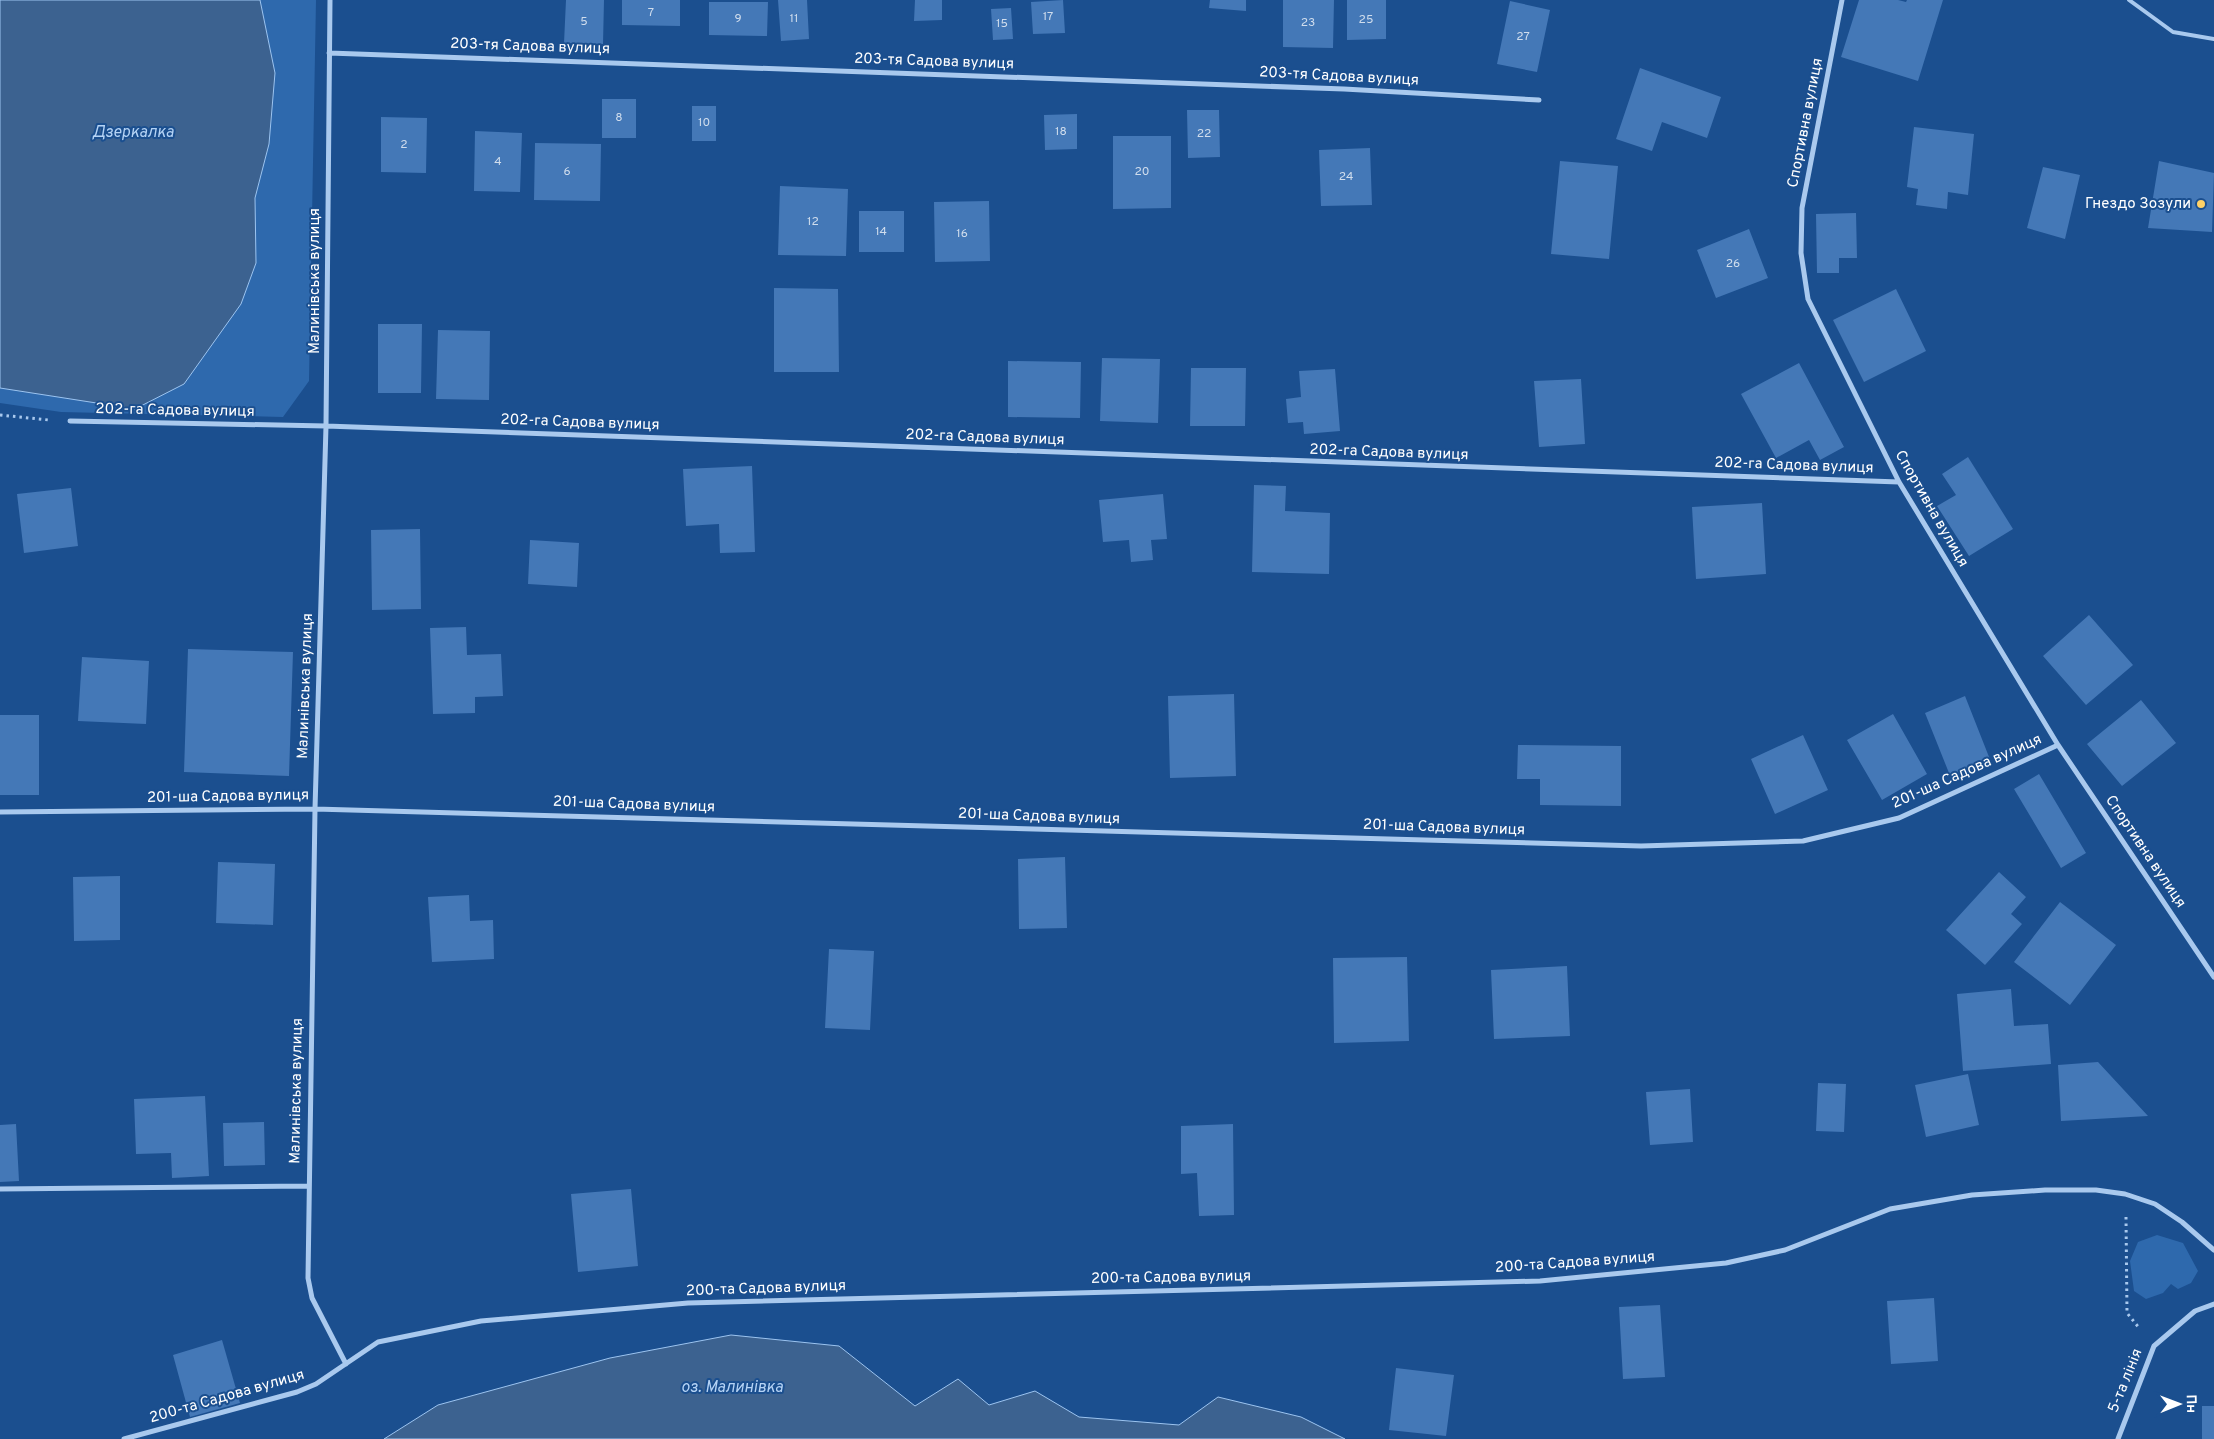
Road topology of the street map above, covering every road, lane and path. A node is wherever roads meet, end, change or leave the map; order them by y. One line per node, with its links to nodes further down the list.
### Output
1 (330, 0): 5 (street, Малинівська вулиця)
2 (1842, 0): 10 (street, Спортивна вулиця)
3 (2129, 0): 4 (lane)
4 (2214, 39)
5 (329, 53): 6 (street, 203-тя Садова вулиця); 9 (street, Малинівська вулиця)
6 (1539, 100)
7 (0, 416): 8 (path)
8 (70, 421): 9 (street, 202-га Садова вулиця)
9 (326, 426): 10 (street, 202-га Садова вулиця); 12 (street, Малинівська вулиця)
10 (1898, 482): 11 (street, Спортивна вулиця)
11 (2058, 744): 12 (street, 201-ша Садова вулиця); 14 (street, Спортивна вулиця)
12 (315, 808): 13 (street, 201-ша Садова вулиця); 15 (street, Малинівська вулиця)
13 (0, 812)
14 (2214, 977)
15 (308, 1186): 16 (street); 21 (street, Малинівська вулиця)
16 (0, 1190)
17 (2126, 1194): 18 (street, 200-та Садова вулиця); 20 (path); 21 (street, 200-та Садова вулиця)
18 (2214, 1249)
19 (2214, 1304): 20 (street, 5-та лінія)
20 (2154, 1346): 23 (street, 5-та лінія)
21 (346, 1364): 22 (street, 200-та Садова вулиця)
22 (124, 1439)
23 (2118, 1439)

